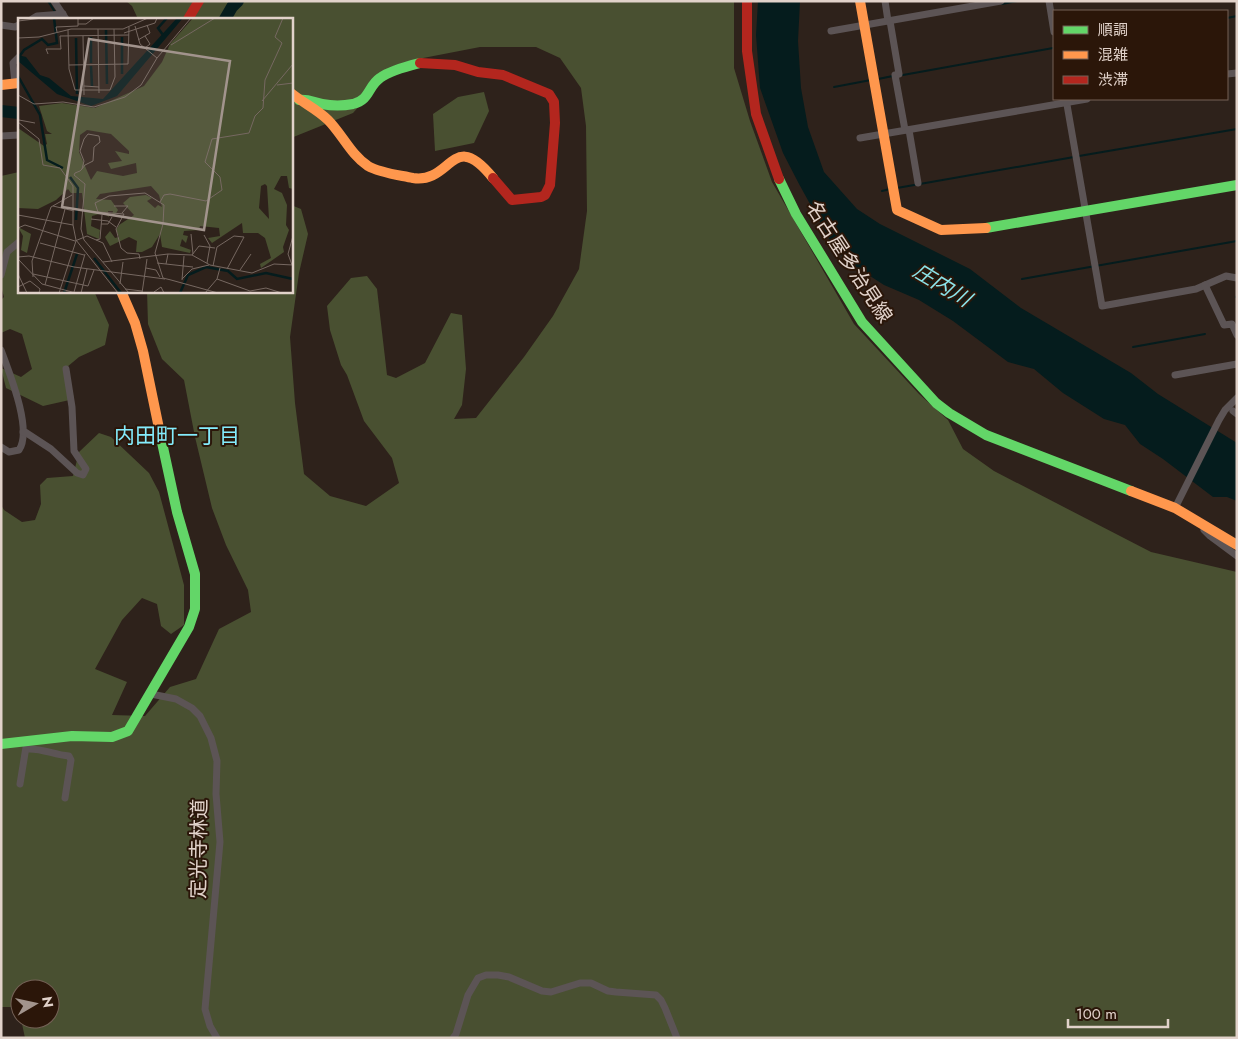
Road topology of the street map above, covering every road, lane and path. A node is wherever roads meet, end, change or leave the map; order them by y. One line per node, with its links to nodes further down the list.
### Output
1 (54, 1): 8 (street)
2 (199, 1): 10 (main road)
3 (747, 1): 44 (main road, 名古屋多治見線)
4 (860, 1): 14 (main road)
5 (885, 1): 11 (street)
6 (1001, 1): 11 (street)
7 (1049, 1): 15 (street)
8 (64, 16): 9 (street)
9 (35, 18)
10 (189, 18)
11 (889, 21): 14 (street); 22 (street)
12 (1, 26): 13 (street)
13 (18, 26)
14 (864, 26): 16 (street); 23 (main road)
15 (1053, 26)
16 (831, 31)
17 (18, 58): 18 (street)
18 (17, 83): 19 (main road)
19 (1, 85)
20 (295, 96): 20 (main road)
21 (1067, 100): 22 (street); 29 (street)
22 (907, 130): 23 (street); 27 (street)
23 (883, 134): 26 (street); 29 (main road)
24 (18, 135): 25 (street)
25 (1, 136)
26 (860, 138)
27 (918, 183)
28 (1237, 185): 29 (main road)
29 (1086, 212): 33 (street)
30 (18, 243): 31 (street)
31 (1, 275)
32 (1237, 278): 33 (street)
33 (1205, 285): 35 (street)
34 (121, 292): 48 (main road)
35 (1234, 323): 36 (street)
36 (1237, 335)
37 (1, 350): 42 (street)
38 (1237, 364): 40 (street)
39 (66, 369): 42 (street)
40 (1176, 376)
41 (1237, 398): 44 (street)
42 (22, 432): 43 (street)
43 (1, 447)
44 (1175, 508): 45 (main road, 名古屋多治見線)
45 (1194, 519): 46 (main road, 名古屋多治見線); 47 (street)
46 (1237, 545)
47 (1237, 556)
48 (151, 694): 50 (main road); 53 (street, 定光寺林道)
49 (1, 744): 50 (main road)
50 (26, 746): 51 (street); 52 (street)
51 (20, 784)
52 (64, 798)
53 (217, 1038)
54 (453, 1038): 55 (street)
55 (677, 1038)

